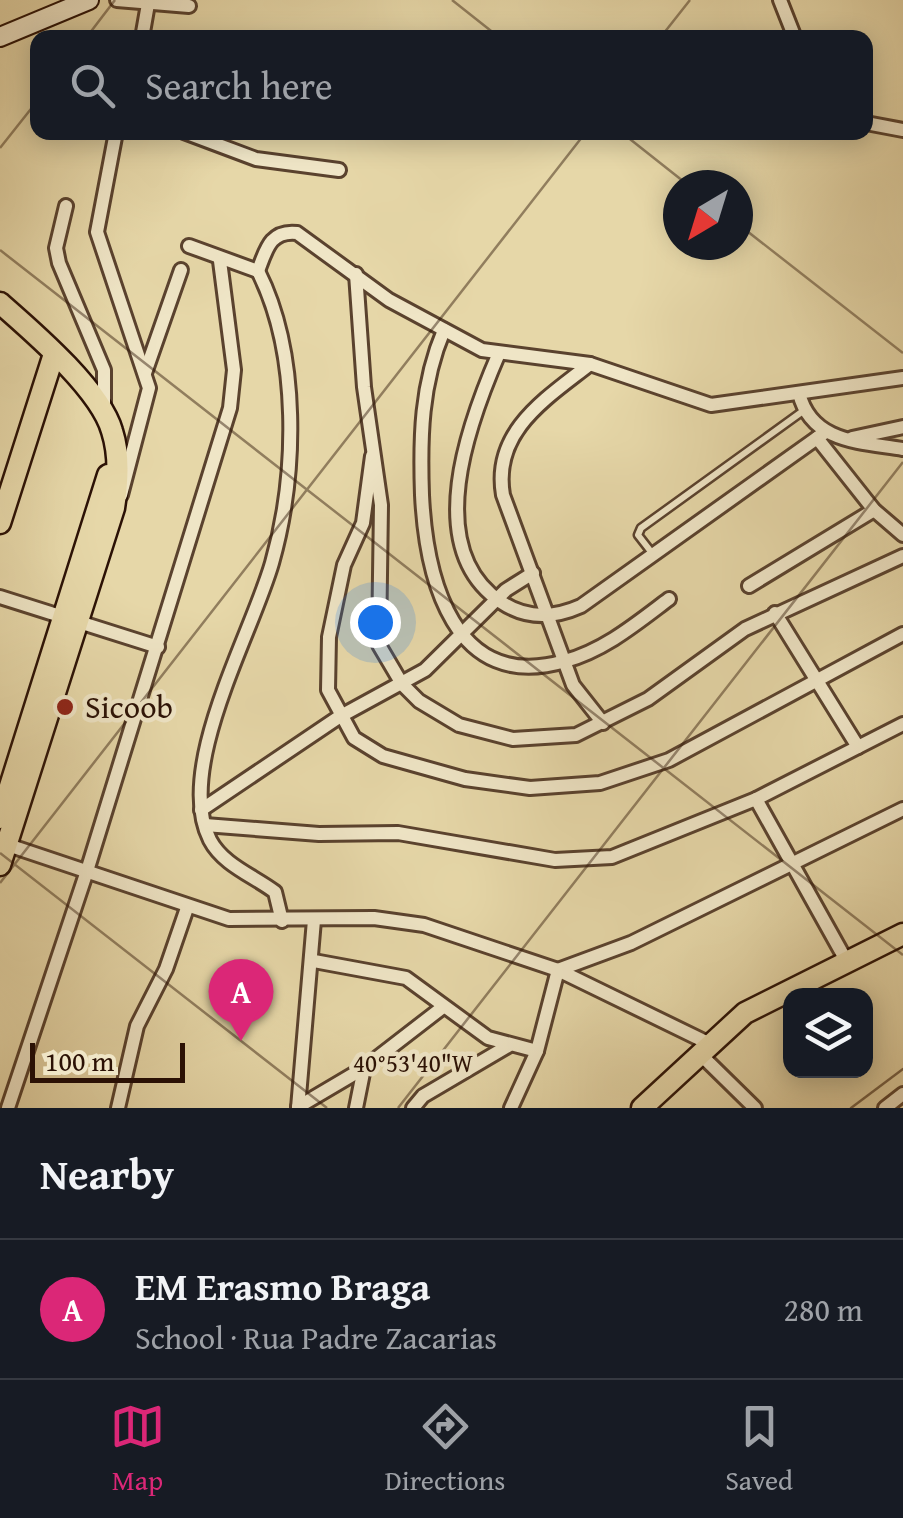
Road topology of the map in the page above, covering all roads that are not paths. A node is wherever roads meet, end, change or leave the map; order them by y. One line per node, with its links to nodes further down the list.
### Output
1 (89, 0): 8 (main road)
2 (117, 0): 4 (street)
3 (780, 0): 7 (street)
4 (148, 4): 5 (street); 6 (street)
5 (189, 6)
6 (143, 30)
7 (792, 30)
8 (0, 37)
9 (873, 127): 10 (street)
10 (903, 130)
11 (116, 140): 26 (street)
12 (205, 140): 13 (street)
13 (339, 170)
14 (66, 206): 31 (street)
15 (189, 246): 16 (street)
16 (220, 261): 18 (street); 53 (street)
17 (180, 270): 26 (street)
18 (258, 271): 19 (street); 64 (street)
19 (356, 274): 22 (street); 35 (street)
20 (0, 303): 21 (main road)
21 (28, 330): 24 (main road); 28 (main road)
22 (444, 330): 23 (street); 51 (street)
23 (500, 353): 25 (street); 47 (street)
24 (55, 355): 28 (main road); 31 (main road)
25 (590, 364): 29 (street); 43 (street)
26 (146, 373): 37 (street)
27 (903, 378): 29 (street)
28 (44, 390): 39 (main road)
29 (799, 393): 30 (street)
30 (804, 410): 33 (street); 41 (lane)
31 (104, 412): 37 (main road)
32 (903, 428): 34 (street)
33 (821, 435): 34 (street); 38 (street); 41 (street)
34 (850, 440): 36 (street)
35 (375, 449): 56 (street); 57 (street)
36 (903, 449)
37 (107, 506): 50 (main road)
38 (874, 510): 40 (street); 44 (street)
39 (0, 523)
40 (903, 534)
41 (652, 553): 49 (street)
42 (903, 556): 48 (street)
43 (534, 573): 47 (street); 49 (street)
44 (750, 586)
45 (0, 597): 50 (street)
46 (669, 599): 54 (street)
47 (497, 600): 49 (street); 51 (street)
48 (776, 614): 55 (street); 58 (street)
49 (550, 616): 54 (street)
50 (70, 620): 53 (street); 61 (main road)
51 (464, 634): 54 (street); 56 (street)
52 (903, 634): 55 (street)
53 (158, 646): 69 (street)
54 (563, 662): 58 (street)
55 (818, 678): 57 (street); 60 (street)
56 (402, 684): 57 (street); 58 (street)
57 (339, 717): 64 (street)
58 (603, 723)
59 (903, 724): 60 (street)
60 (858, 747): 62 (street)
61 (11, 787): 65 (main road); 67 (main road)
62 (756, 800): 66 (street); 68 (street)
63 (903, 809): 68 (street)
64 (201, 810): 66 (street)
65 (0, 818)
66 (205, 825): 72 (street)
67 (2, 851): 69 (street)
68 (794, 864): 75 (street); 76 (street)
69 (87, 871): 70 (street); 84 (street)
70 (187, 908): 72 (street); 85 (street)
71 (314, 920): 72 (street); 74 (street); 76 (street)
72 (282, 921)
73 (903, 934): 75 (main road)
74 (314, 961): 77 (street); 83 (street)
75 (848, 962): 79 (main road)
76 (558, 970): 79 (street); 80 (street)
77 (443, 1007): 78 (street); 81 (street)
78 (508, 1046): 80 (street); 87 (street)
79 (705, 1048): 89 (main road); 90 (street)
80 (537, 1051): 88 (street)
81 (364, 1068): 83 (street); 86 (street)
82 (903, 1094): 91 (street)
83 (298, 1107)
84 (8, 1108)
85 (118, 1108)
86 (356, 1108)
87 (413, 1108)
88 (511, 1108)
89 (642, 1108)
90 (756, 1108)
91 (884, 1108)

